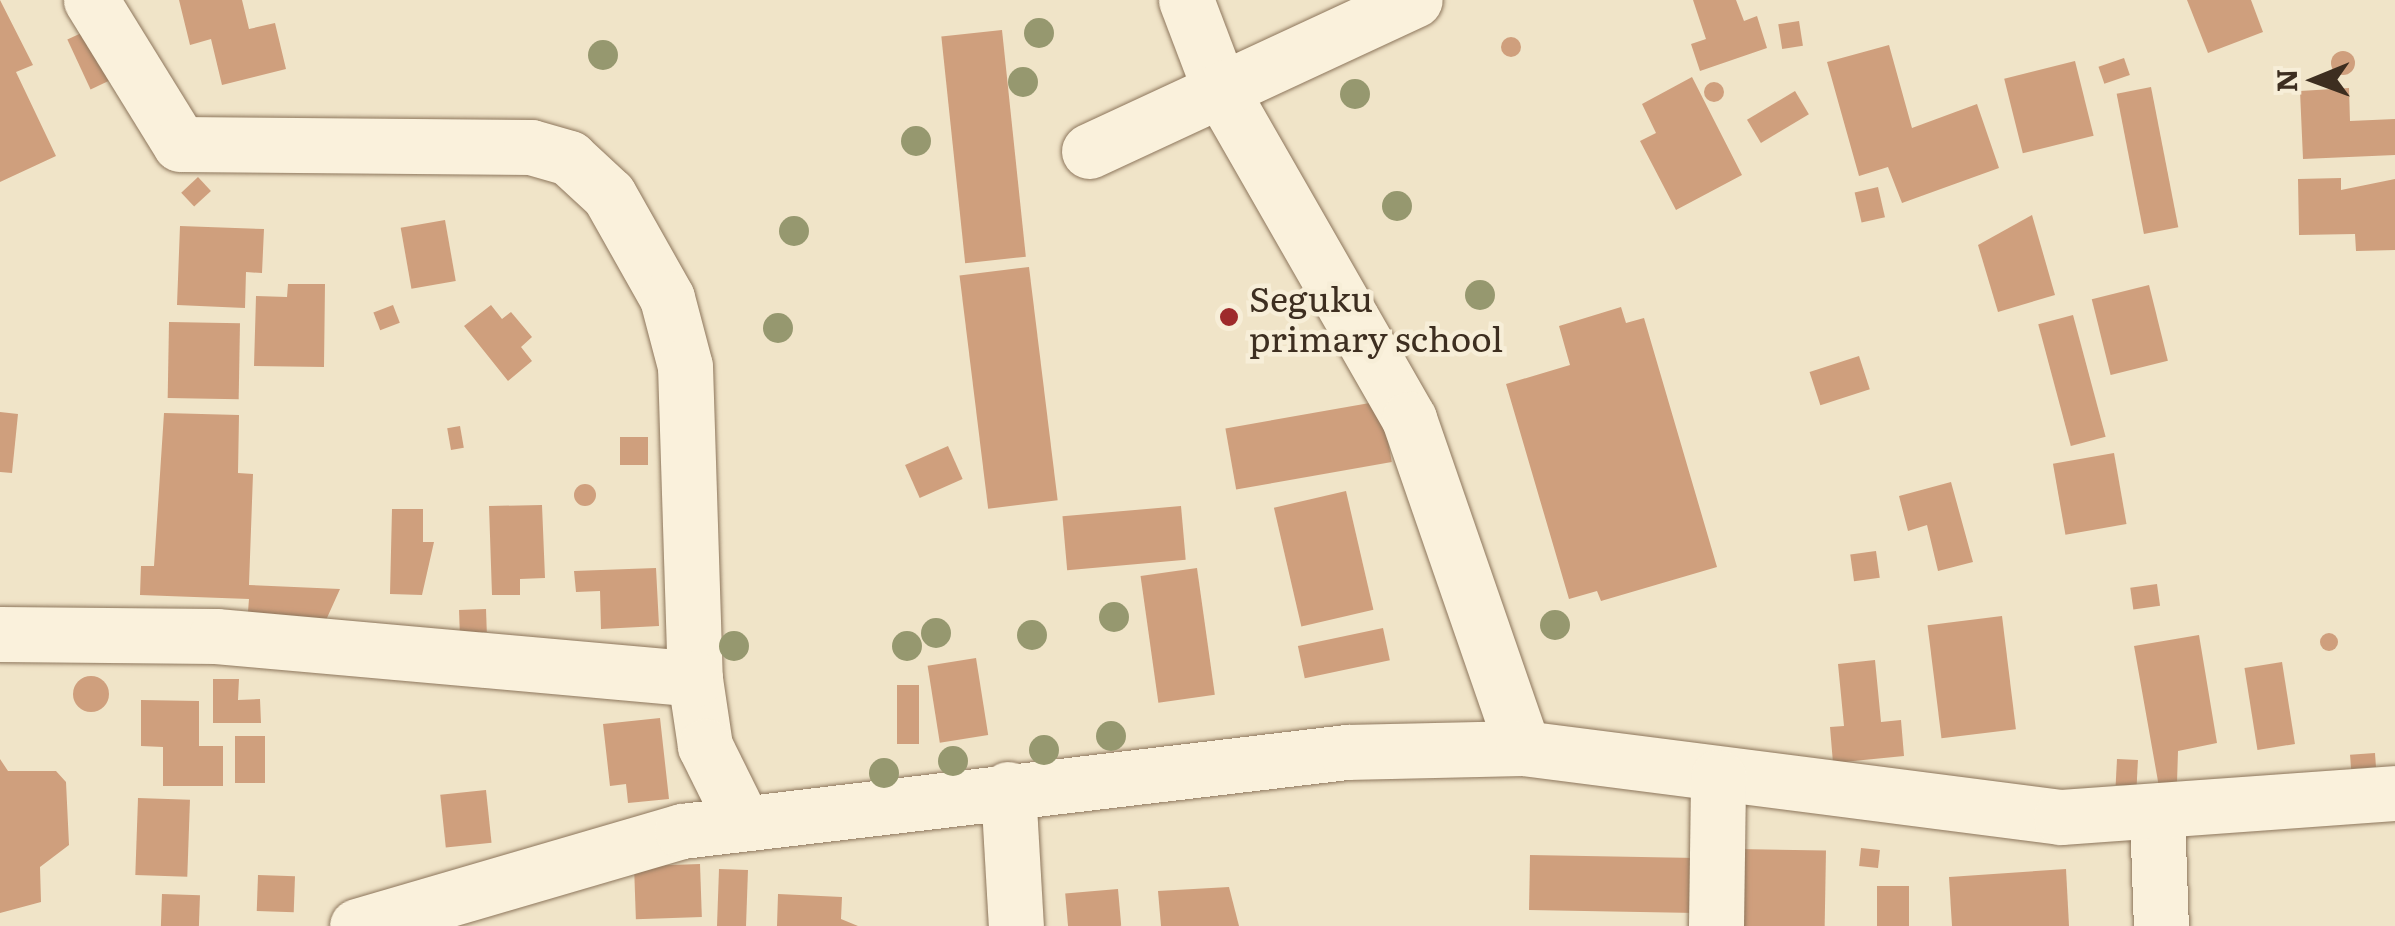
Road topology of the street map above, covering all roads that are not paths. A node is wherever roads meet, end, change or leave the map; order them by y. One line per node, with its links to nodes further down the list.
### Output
1 (91, 0): 7 (street)
2 (1186, 0): 4 (street)
3 (1415, 0): 4 (street)
4 (1218, 87): 5 (street); 8 (street)
5 (1089, 151)
6 (0, 634): 7 (street)
7 (695, 680): 13 (street)
8 (1524, 748): 9 (street); 10 (street)
9 (1718, 777): 12 (street); 16 (street)
10 (1008, 789): 13 (street); 15 (street)
11 (2395, 793): 12 (street)
12 (2157, 814): 17 (street)
13 (742, 821): 14 (street)
14 (357, 926)
15 (1016, 926)
16 (1716, 926)
17 (2161, 926)

